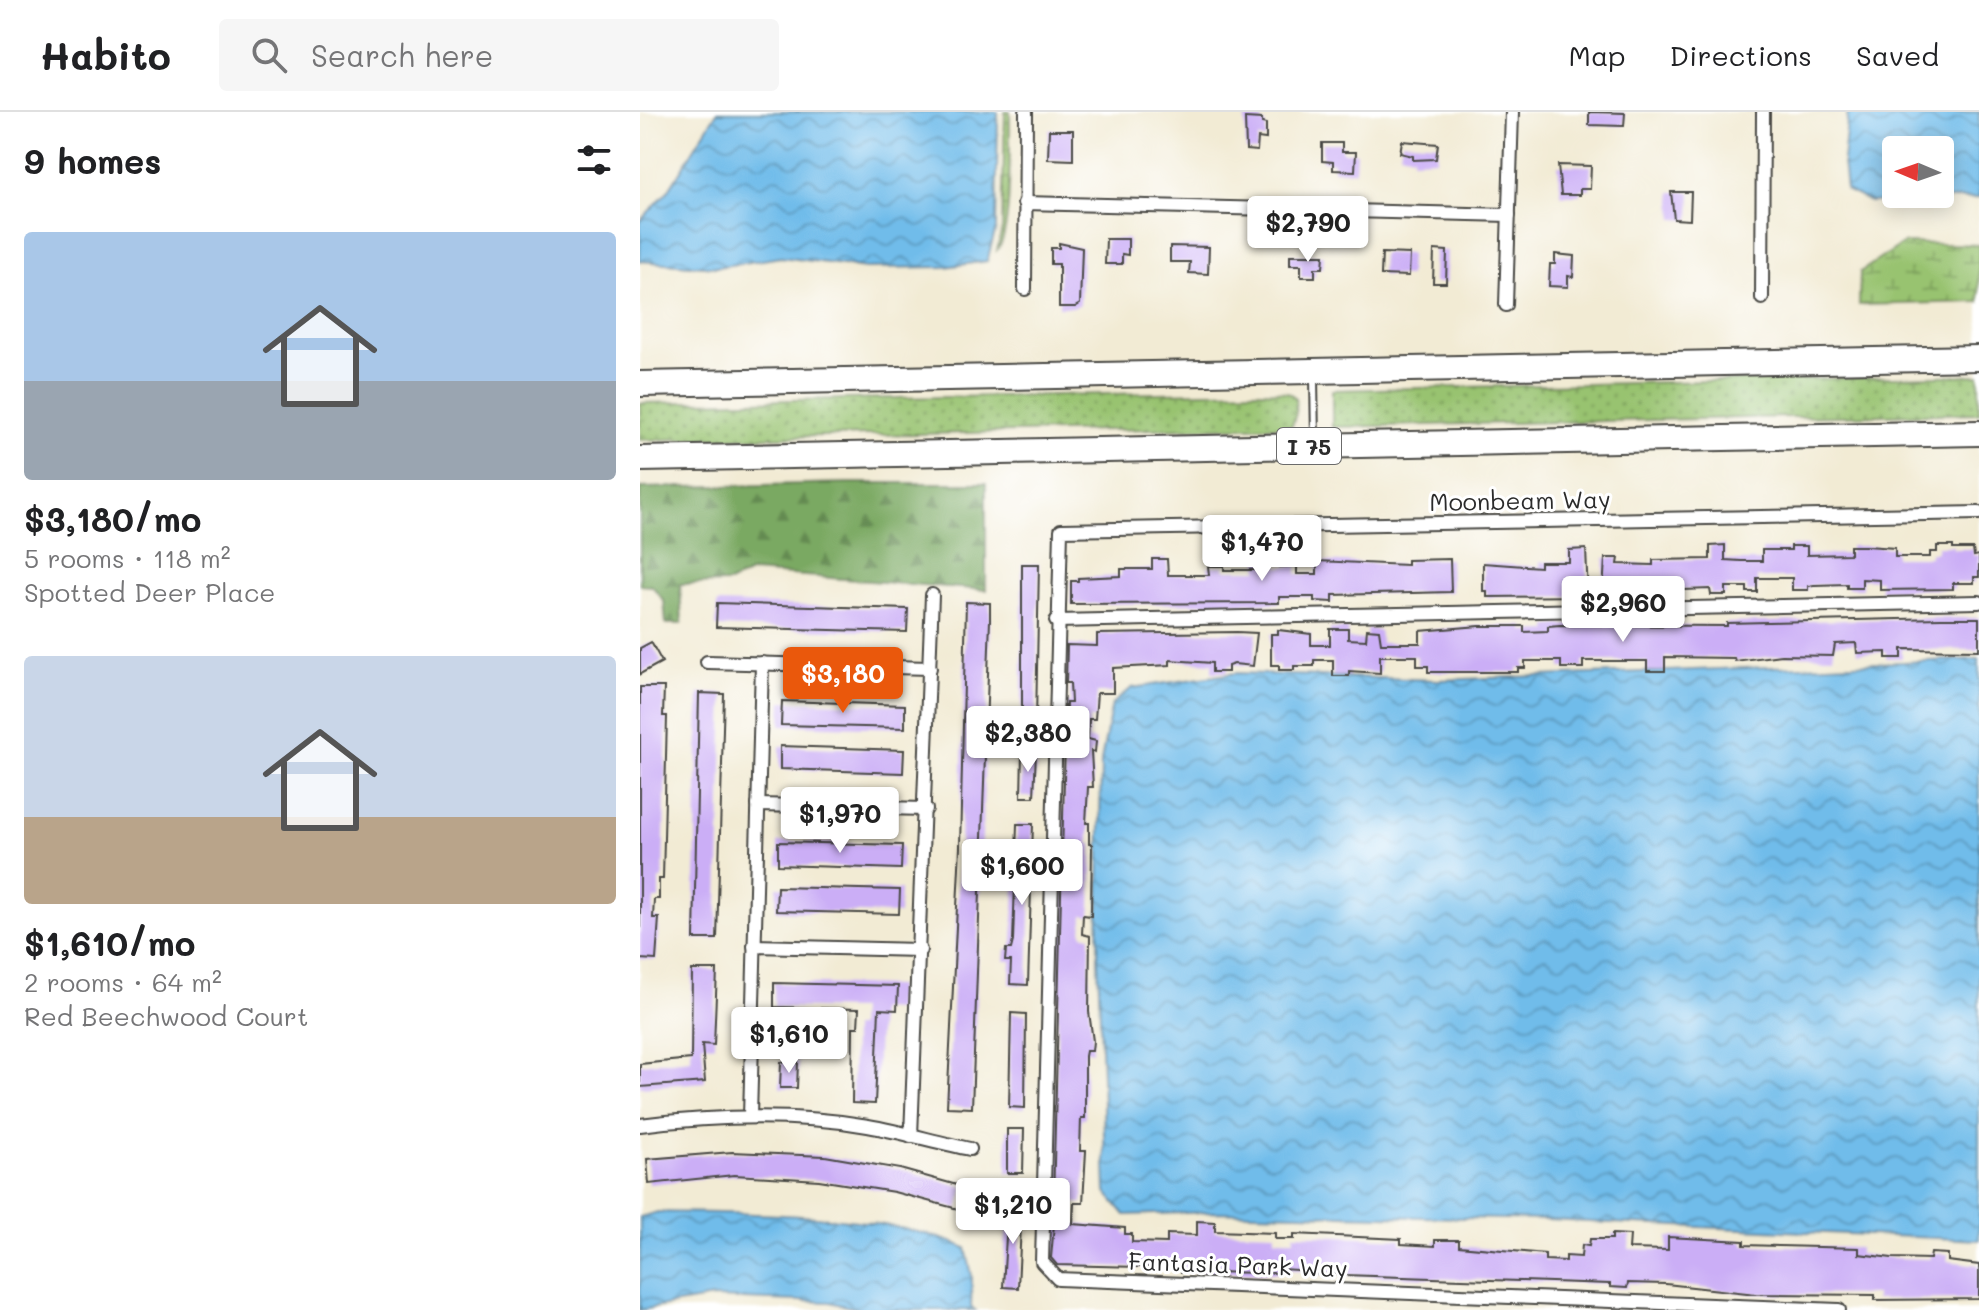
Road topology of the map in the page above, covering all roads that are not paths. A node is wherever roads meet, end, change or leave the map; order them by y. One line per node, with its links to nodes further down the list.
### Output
1 (1026, 112): 4 (street)
2 (1512, 112): 5 (street)
3 (1763, 112): 7 (street)
4 (1024, 203): 5 (street); 6 (street)
5 (1509, 215): 8 (street)
6 (1025, 289)
7 (1762, 298)
8 (1506, 305)
9 (1979, 358): 10 (highway)
10 (1314, 371): 11 (highway); 13 (lane)
11 (640, 384)
12 (1979, 433): 13 (highway, I 75)
13 (1315, 446): 14 (highway, I 75)
14 (640, 459)
15 (1979, 513): 16 (street, Moonbeam Way)
16 (1061, 530): 19 (street, Fantasia Park Way)
17 (932, 595): 22 (street)
18 (1979, 602): 19 (street)
19 (1056, 621): 31 (street, Fantasia Park Way)
20 (707, 662): 21 (street)
21 (762, 663): 22 (street); 23 (street)
22 (930, 668): 24 (street)
23 (758, 805): 24 (street); 25 (street)
24 (926, 809): 26 (street)
25 (754, 946): 26 (street); 27 (street)
26 (920, 950): 29 (street)
27 (750, 1117): 28 (street); 29 (street)
28 (640, 1125)
29 (911, 1136): 30 (street)
30 (970, 1149)
31 (1839, 1310)

